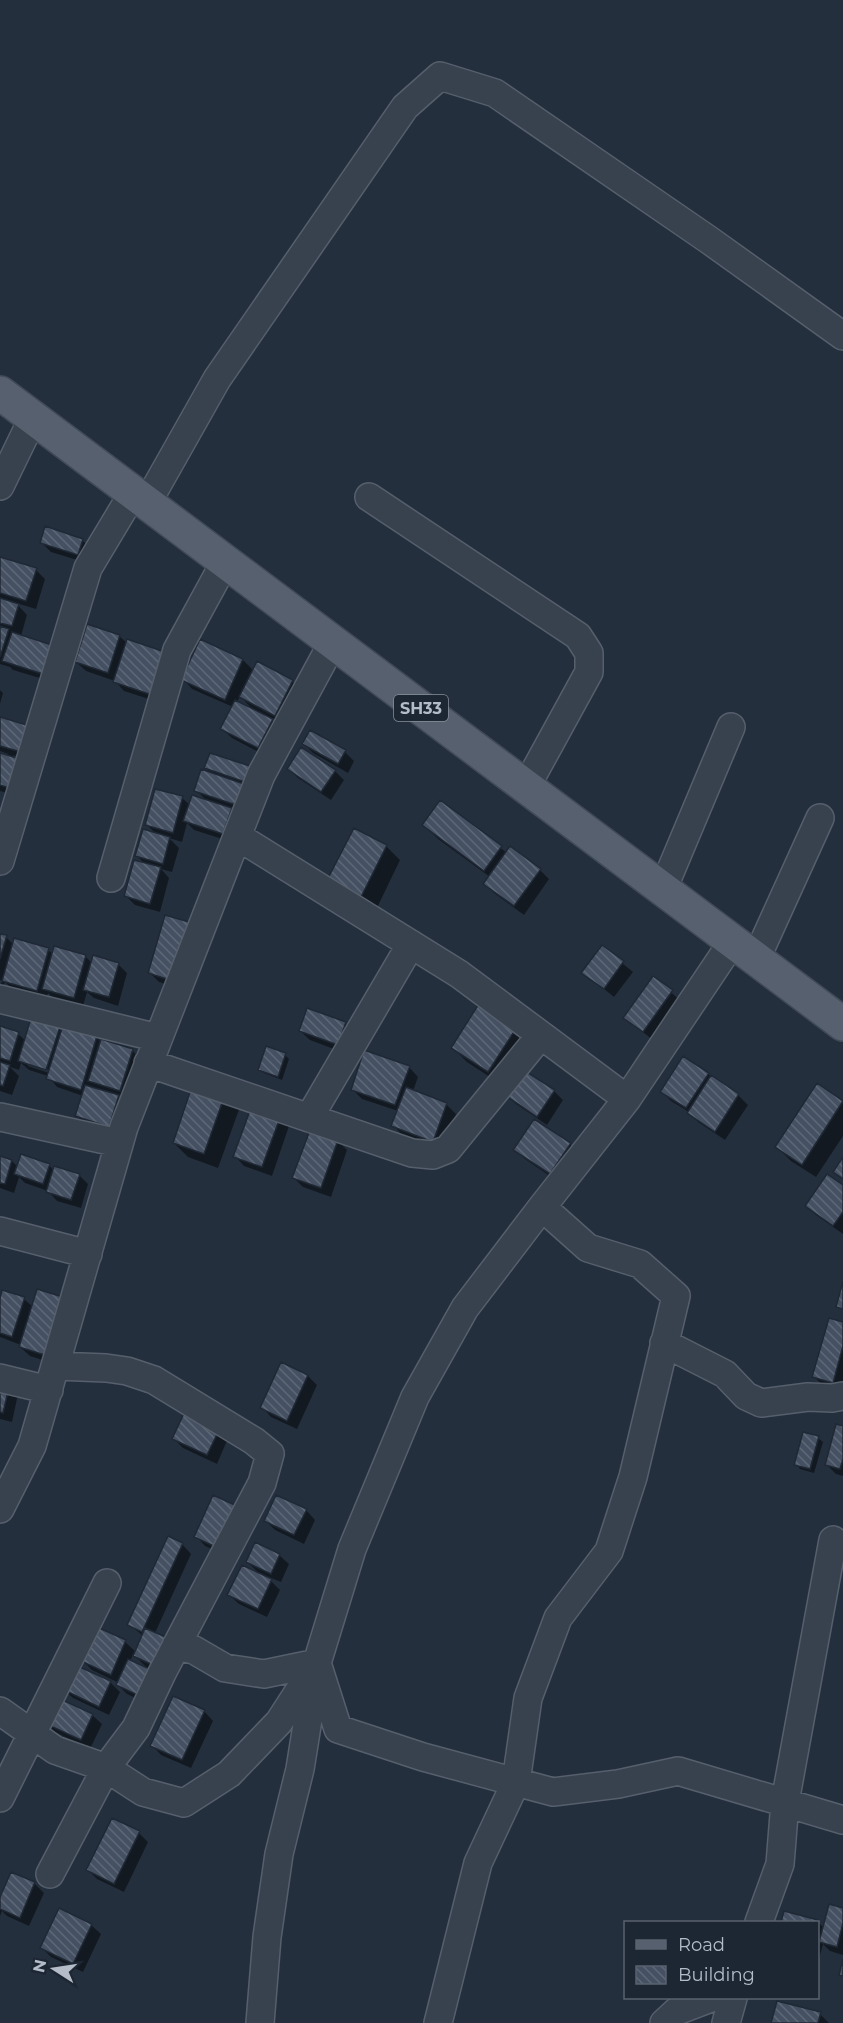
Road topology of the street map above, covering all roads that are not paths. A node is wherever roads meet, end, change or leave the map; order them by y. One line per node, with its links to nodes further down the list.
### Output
1 (843, 336): 6 (street)
2 (0, 393): 3 (main road, SH33)
3 (33, 418): 4 (street); 6 (main road, SH33)
4 (0, 486)
5 (369, 497): 10 (street)
6 (140, 498): 7 (main road, SH33); 13 (street)
7 (225, 562): 8 (main road, SH33); 14 (street)
8 (333, 642): 10 (main road, SH33); 12 (street)
9 (731, 727): 15 (street)
10 (526, 787): 15 (main road, SH33)
11 (820, 818): 17 (street)
12 (237, 836): 16 (street); 21 (street)
13 (0, 861)
14 (111, 878)
15 (663, 889): 17 (main road, SH33)
16 (411, 944): 20 (street); 25 (street)
17 (745, 950): 19 (main road, SH33); 23 (street)
18 (0, 999): 21 (street)
19 (843, 1024)
20 (541, 1035): 23 (street); 25 (street)
21 (158, 1038): 22 (street)
22 (148, 1064): 25 (street); 26 (street)
23 (627, 1099): 27 (street)
24 (0, 1117): 26 (street)
25 (309, 1118)
26 (119, 1143): 29 (street)
27 (542, 1207): 30 (street); 38 (street)
28 (0, 1231): 29 (street)
29 (88, 1254): 32 (street)
30 (664, 1343): 33 (street); 42 (street)
31 (0, 1378): 32 (street)
32 (53, 1378): 34 (street); 37 (street)
33 (843, 1396)
34 (0, 1509)
35 (833, 1540): 44 (street)
36 (107, 1583): 40 (street)
37 (176, 1646): 38 (street); 41 (street)
38 (317, 1663): 41 (street); 42 (street); 50 (street)
39 (0, 1711): 40 (street)
40 (33, 1734): 41 (street); 43 (street)
41 (106, 1768): 46 (street)
42 (516, 1782): 44 (street); 51 (street)
43 (0, 1798)
44 (785, 1802): 45 (street); 47 (street)
45 (843, 1820)
46 (50, 1875)
47 (760, 1921)
48 (708, 1999): 52 (street)
49 (733, 1999): 53 (street)
50 (260, 2023)
51 (438, 2023)
52 (664, 2023)
53 (726, 2023)

